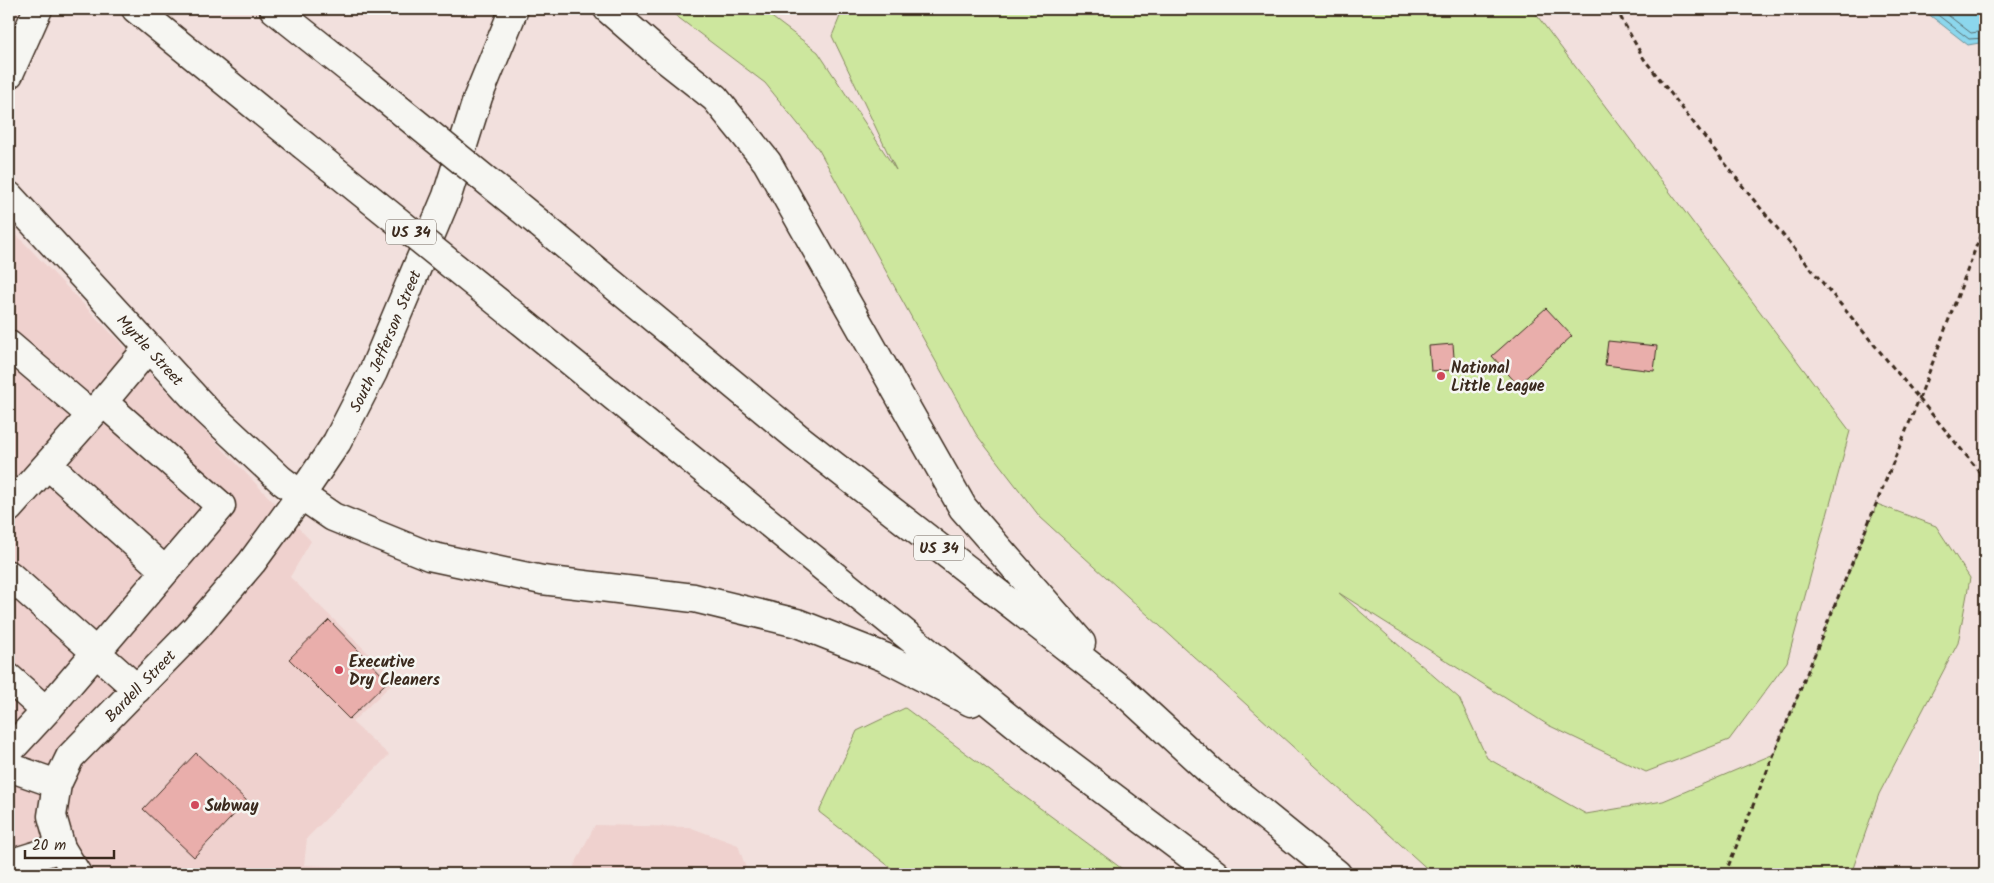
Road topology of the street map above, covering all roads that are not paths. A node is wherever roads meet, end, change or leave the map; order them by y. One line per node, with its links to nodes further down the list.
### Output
1 (38, 9): 6 (main road)
2 (274, 9): 19 (main road, US 34, bridge)
3 (514, 9): 12 (main road, South Jefferson Street)
4 (608, 9): 19 (main road)
5 (142, 14): 21 (main road, US 34, bridge)
6 (9, 74)
7 (9, 196): 9 (main road, Myrtle Street)
8 (9, 344): 10 (main road)
9 (148, 348): 10 (main road); 12 (main road, Myrtle Street)
10 (97, 409): 11 (main road); 14 (main road)
11 (48, 465): 13 (main road); 14 (main road)
12 (301, 495): 18 (main road, Bardell Street); 21 (main road, Myrtle Street)
13 (9, 508)
14 (165, 571): 16 (main road)
15 (9, 575): 16 (main road)
16 (96, 652): 18 (main road); 20 (main road)
17 (9, 678): 20 (main road)
18 (137, 689): 24 (main road, Bardell Street)
19 (1123, 691): 29 (main road, US 34)
20 (46, 711): 22 (main road)
21 (1021, 728): 28 (main road, US 34)
22 (9, 751)
23 (9, 766): 24 (main road)
24 (57, 784): 25 (main road, Bardell Street)
25 (61, 848): 26 (main road); 27 (main road, Bardell Street)
26 (9, 864)
27 (77, 874)
28 (1215, 874)
29 (1337, 874)

